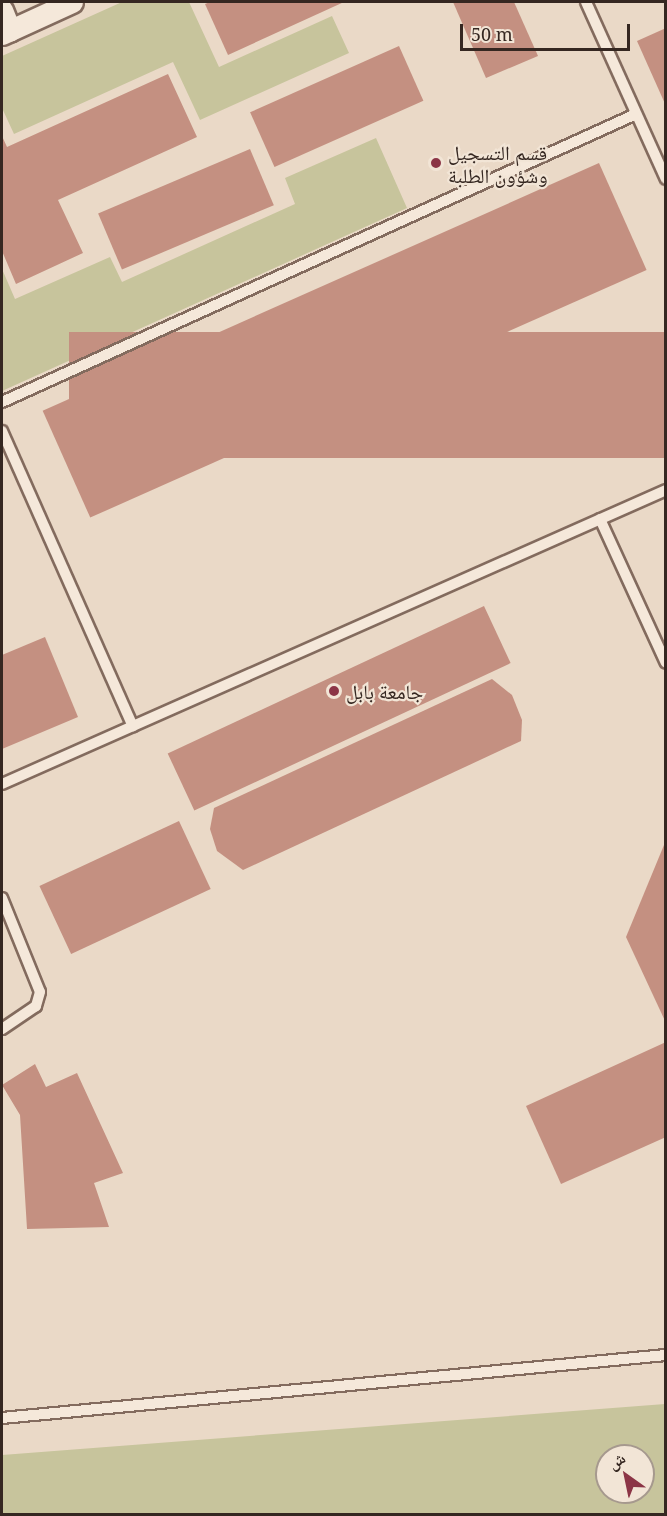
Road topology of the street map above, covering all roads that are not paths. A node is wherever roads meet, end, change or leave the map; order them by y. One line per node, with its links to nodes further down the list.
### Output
1 (72, 2): 4 (street)
2 (586, 2): 5 (lane)
3 (2, 10): 4 (street)
4 (6, 32)
5 (636, 114): 6 (lane); 7 (lane)
6 (666, 179)
7 (2, 402)
8 (2, 431): 12 (lane)
9 (666, 490): 10 (lane)
10 (600, 519): 11 (lane); 12 (lane)
11 (666, 663)
12 (133, 726): 13 (lane)
13 (2, 784)
14 (2, 898): 15 (lane)
15 (2, 1029)
16 (666, 1355): 17 (lane)
17 (2, 1418)

